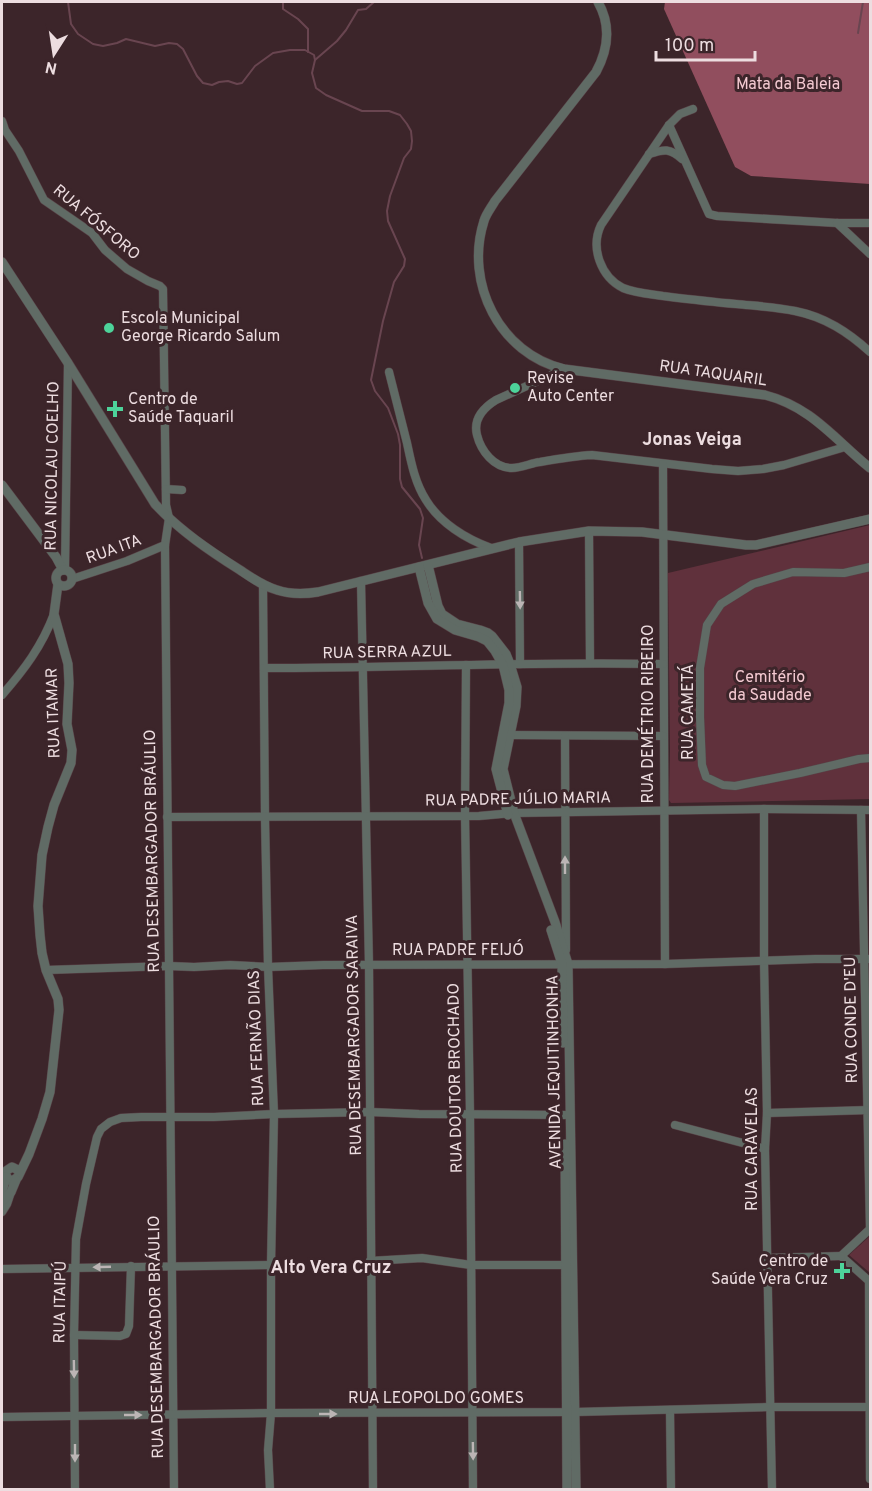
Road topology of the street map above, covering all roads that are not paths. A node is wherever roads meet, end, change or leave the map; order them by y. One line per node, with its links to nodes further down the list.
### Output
1 (598, 2): 13 (street, RUA TAQUARIL)
2 (693, 109): 4 (street)
3 (2, 121): 19 (street, RUA FÓSFORO)
4 (669, 125): 5 (street); 6 (street)
5 (649, 154): 6 (street); 11 (street)
6 (687, 164): 7 (street)
7 (837, 223): 8 (street); 9 (street)
8 (870, 223)
9 (870, 254)
10 (2, 262): 12 (street)
11 (870, 352)
12 (68, 363): 21 (street); 30 (street, RUA NICOLAU COELHO)
13 (564, 369): 15 (street, RUA TAQUARIL); 16 (street)
14 (388, 372): 27 (street)
15 (845, 447): 16 (street); 17 (street, RUA TAQUARIL)
16 (663, 464): 24 (street, RUA DEMÉTRIO RIBEIRO)
17 (870, 468)
18 (2, 485): 30 (street)
19 (166, 489): 20 (street); 21 (street, RUA FÓSFORO)
20 (182, 490)
21 (169, 518): 26 (street, RUA DESEMBARGADOR BRÁULIO); 34 (street)
22 (870, 519): 24 (street)
23 (589, 531): 24 (street); 25 (street); 36 (street)
24 (662, 534): 39 (street, RUA DEMÉTRIO RIBEIRO)
25 (519, 542): 27 (street); 38 (street, one-way to 38)
26 (165, 545): 31 (street, RUA ITA); 55 (street, RUA DESEMBARGADOR BRÁULIO)
27 (491, 548): 28 (street)
28 (423, 566): 32 (street); 37 (street, AVENIDA JEQUITINHONHA)
29 (870, 567): 47 (street, RUA CAMETÁ)
30 (62, 571): 31 (street); 33 (street)
31 (72, 579): 33 (street)
32 (361, 581): 34 (street); 42 (street, RUA DESEMBARGADOR SARAIVA)
33 (60, 585): 35 (street)
34 (263, 585): 41 (street, RUA FERNÃO DIAS)
35 (53, 621): 43 (street); 68 (street, RUA ITAMAR)
36 (590, 663): 38 (street, RUA SERRA AZUL); 39 (street, RUA SERRA AZUL)
37 (507, 664): 38 (street, RUA SERRA AZUL); 40 (street, RUA SERRA AZUL); 44 (street, AVENIDA JEQUITINHONHA)
38 (520, 664)
39 (663, 664): 46 (street, RUA DEMÉTRIO RIBEIRO)
40 (466, 665): 42 (street, RUA SERRA AZUL); 54 (street, RUA DOUTOR BROCHADO)
41 (264, 668): 42 (street, RUA SERRA AZUL); 57 (street, RUA FERNÃO DIAS)
42 (362, 668): 56 (street, RUA DESEMBARGADOR SARAIVA)
43 (2, 695)
44 (507, 735): 45 (street); 52 (street, AVENIDA JEQUITINHONHA)
45 (565, 736): 46 (street); 53 (street)
46 (663, 736): 51 (street, RUA DEMÉTRIO RIBEIRO)
47 (870, 758)
48 (764, 809): 49 (street, RUA PADRE JÚLIO MARIA); 51 (street, RUA PADRE JÚLIO MARIA); 62 (street, RUA CARAVELAS)
49 (861, 810): 50 (street, RUA PADRE JÚLIO MARIA); 60 (street, RUA CONDE D'EU)
50 (870, 810)
51 (663, 811): 53 (street, RUA PADRE JÚLIO MARIA); 64 (street, RUA DEMÉTRIO RIBEIRO)
52 (511, 813): 53 (street, RUA PADRE JÚLIO MARIA); 54 (street, RUA PADRE JÚLIO MARIA); 59 (street, AVENIDA JEQUITINHONHA)
53 (565, 813): 58 (street, one-way to 53)
54 (465, 815): 56 (street, RUA PADRE JÚLIO MARIA); 63 (street, RUA DOUTOR BROCHADO)
55 (167, 817): 57 (street, RUA PADRE JÚLIO MARIA); 66 (street, RUA DESEMBARGADOR BRÁULIO)
56 (366, 817): 57 (street, RUA PADRE JÚLIO MARIA); 65 (street, RUA DESEMBARGADOR SARAIVA)
57 (265, 818): 67 (street, RUA FERNÃO DIAS)
58 (565, 918): 59 (street); 61 (street)
59 (552, 923): 61 (street, AVENIDA JEQUITINHONHA)
60 (867, 959): 62 (street, RUA PADRE FEIJÓ); 69 (street, RUA CONDE D'EU)
61 (566, 962): 63 (street, RUA PADRE FEIJÓ); 64 (street, RUA PADRE FEIJÓ); 74 (street, AVENIDA JEQUITINHONHA); 82 (street, AVENIDA JEQUITINHONHA)
62 (764, 962): 64 (street, RUA PADRE FEIJÓ); 71 (street, RUA CARAVELAS)
63 (468, 964): 65 (street, RUA PADRE FEIJÓ); 73 (street, RUA DOUTOR BROCHADO)
64 (664, 964)
65 (369, 965): 67 (street, RUA PADRE FEIJÓ); 70 (street, RUA DESEMBARGADOR SARAIVA)
66 (169, 966): 67 (street, RUA PADRE FEIJÓ); 68 (street, RUA PADRE FEIJÓ); 75 (street, RUA DESEMBARGADOR BRÁULIO)
67 (268, 967): 72 (street, RUA FERNÃO DIAS)
68 (46, 970): 78 (street, RUA ITAMAR)
69 (869, 1110): 71 (street); 83 (street, RUA CONDE D'EU)
70 (370, 1112): 72 (street); 73 (street); 86 (street, RUA DESEMBARGADOR SARAIVA)
71 (766, 1113): 77 (street, RUA CARAVELAS)
72 (274, 1114): 75 (street); 87 (street, RUA FERNÃO DIAS)
73 (470, 1114): 74 (street); 88 (street, RUA DOUTOR BROCHADO)
74 (565, 1115): 82 (street, AVENIDA JEQUITINHONHA)
75 (170, 1117): 91 (street, RUA DESEMBARGADOR BRÁULIO); 92 (street, RUA ITAIPÚ)
76 (675, 1125): 77 (street)
77 (765, 1149): 85 (street, RUA CARAVELAS)
78 (9, 1173): 79 (street, RUA ITAMAR)
79 (6, 1192): 80 (street, RUA ITAMAR); 81 (street, RUA ITAMAR)
80 (2, 1200)
81 (2, 1212)
82 (568, 1215): 89 (street, AVENIDA JEQUITINHONHA)
83 (870, 1229): 84 (street)
84 (841, 1256): 85 (street); 94 (street)
85 (767, 1258): 96 (street, RUA CARAVELAS)
86 (370, 1261): 88 (street); 102 (street, RUA DESEMBARGADOR SARAIVA)
87 (271, 1265): 91 (street); 100 (street, RUA FERNÃO DIAS)
88 (471, 1265): 89 (street); 101 (street, RUA DOUTOR BROCHADO)
89 (569, 1265): 99 (street, AVENIDA JEQUITINHONHA)
90 (131, 1266): 91 (street); 92 (street, one-way to 92); 95 (street)
91 (172, 1266): 103 (street, RUA DESEMBARGADOR BRÁULIO)
92 (75, 1268): 93 (street); 95 (street, RUA ITAIPÚ)
93 (2, 1269)
94 (870, 1281): 97 (street)
95 (74, 1335): 104 (street, RUA ITAIPÚ, one-way to 104)
96 (770, 1407): 97 (street, RUA LEOPOLDO GOMES); 98 (street, RUA LEOPOLDO GOMES); 115 (street, RUA CARAVELAS)
97 (870, 1407): 106 (street)
98 (670, 1410): 99 (street, RUA LEOPOLDO GOMES); 114 (street)
99 (571, 1412): 101 (street, RUA LEOPOLDO GOMES); 112 (street, AVENIDA JEQUITINHONHA); 113 (street, AVENIDA JEQUITINHONHA)
100 (271, 1413): 102 (street, RUA LEOPOLDO GOMES, one-way to 102); 103 (street, RUA LEOPOLDO GOMES); 109 (street, RUA FERNÃO DIAS)
101 (473, 1413): 102 (street, RUA LEOPOLDO GOMES); 111 (street, RUA DOUTOR BROCHADO, one-way to 111)
102 (372, 1414): 110 (street, RUA DESEMBARGADOR SARAIVA)
103 (174, 1415): 104 (street, RUA LEOPOLDO GOMES, one-way to 103); 108 (street, RUA DESEMBARGADOR BRÁULIO)
104 (75, 1416): 105 (street, RUA LEOPOLDO GOMES); 107 (street, RUA ITAIPÚ, one-way to 107)
105 (2, 1417)
106 (870, 1479)
107 (75, 1490)
108 (174, 1490)
109 (270, 1490)
110 (373, 1490)
111 (473, 1490)
112 (567, 1490)
113 (576, 1490)
114 (671, 1490)
115 (772, 1490)

